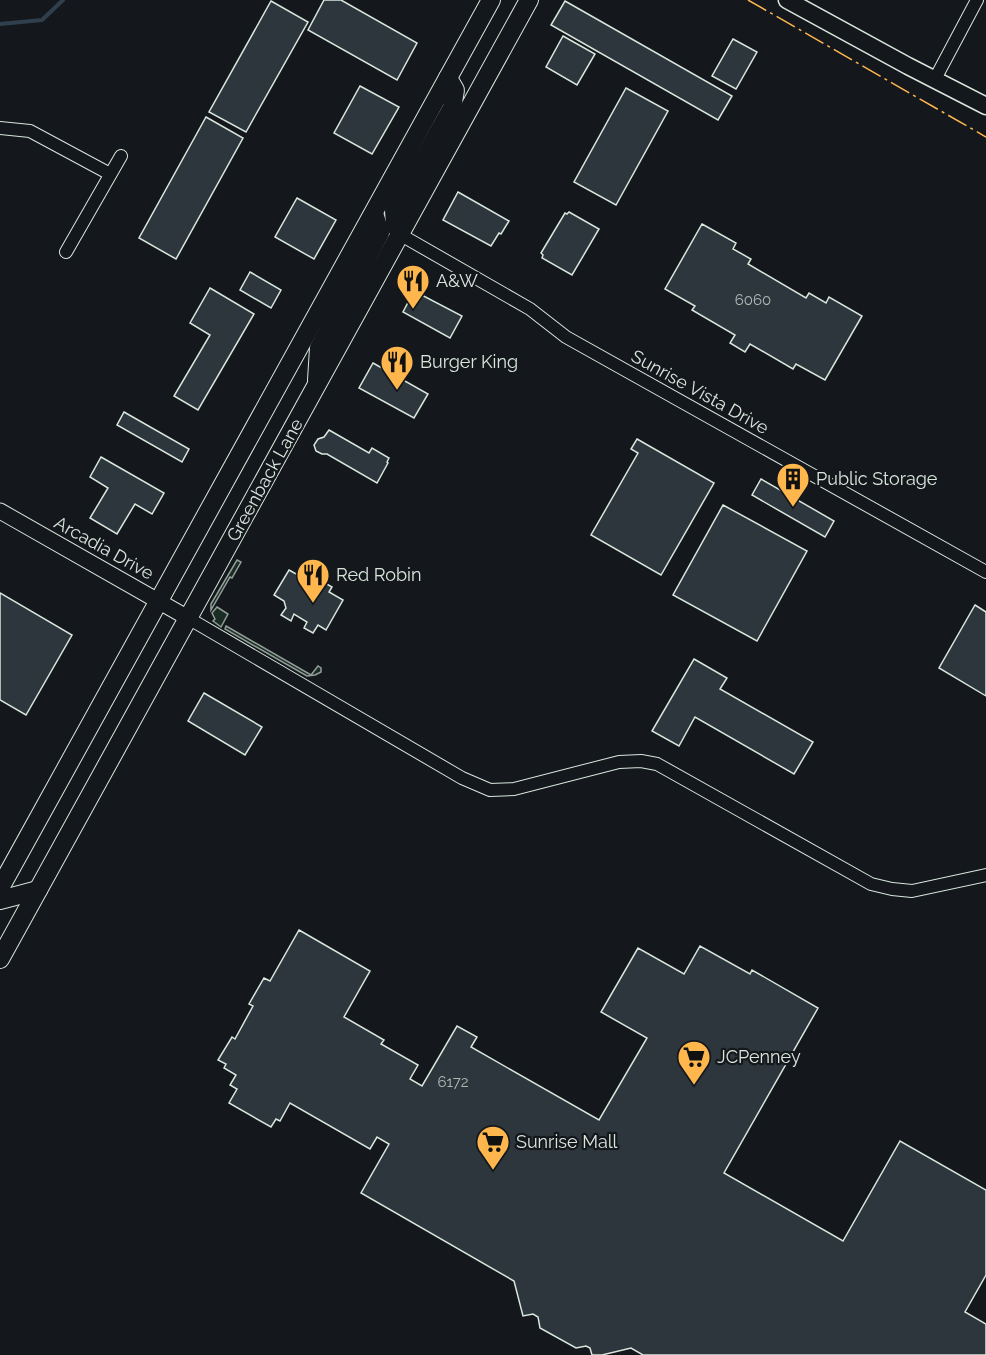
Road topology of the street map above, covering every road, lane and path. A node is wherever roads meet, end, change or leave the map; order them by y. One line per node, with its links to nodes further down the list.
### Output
1 (491, 0): 5 (main road, Greenback Lane)
2 (529, 0): 12 (main road, Greenback Lane)
3 (787, 0): 6 (main road)
4 (977, 0): 6 (street)
5 (448, 78): 11 (main road, Greenback Lane); 12 (main road)
6 (935, 79): 7 (main road)
7 (986, 106)
8 (0, 128): 10 (street)
9 (121, 156): 10 (street)
10 (110, 174): 13 (street)
11 (374, 213): 14 (main road); 17 (main road, Greenback Lane)
12 (401, 235): 14 (main road, Greenback Lane); 16 (street, Sunrise Vista Drive)
13 (66, 252)
14 (316, 388): 18 (main road, Greenback Lane)
15 (0, 512): 17 (street, Arcadia Drive)
16 (986, 572)
17 (159, 601): 18 (street, Arcadia Drive); 20 (main road, Greenback Lane)
18 (188, 618): 19 (street); 21 (main road, Greenback Lane)
19 (986, 875)
20 (0, 888)
21 (38, 890): 22 (main road); 24 (main road, Greenback Lane)
22 (0, 900)
23 (0, 932): 24 (main road)
24 (2, 954)

